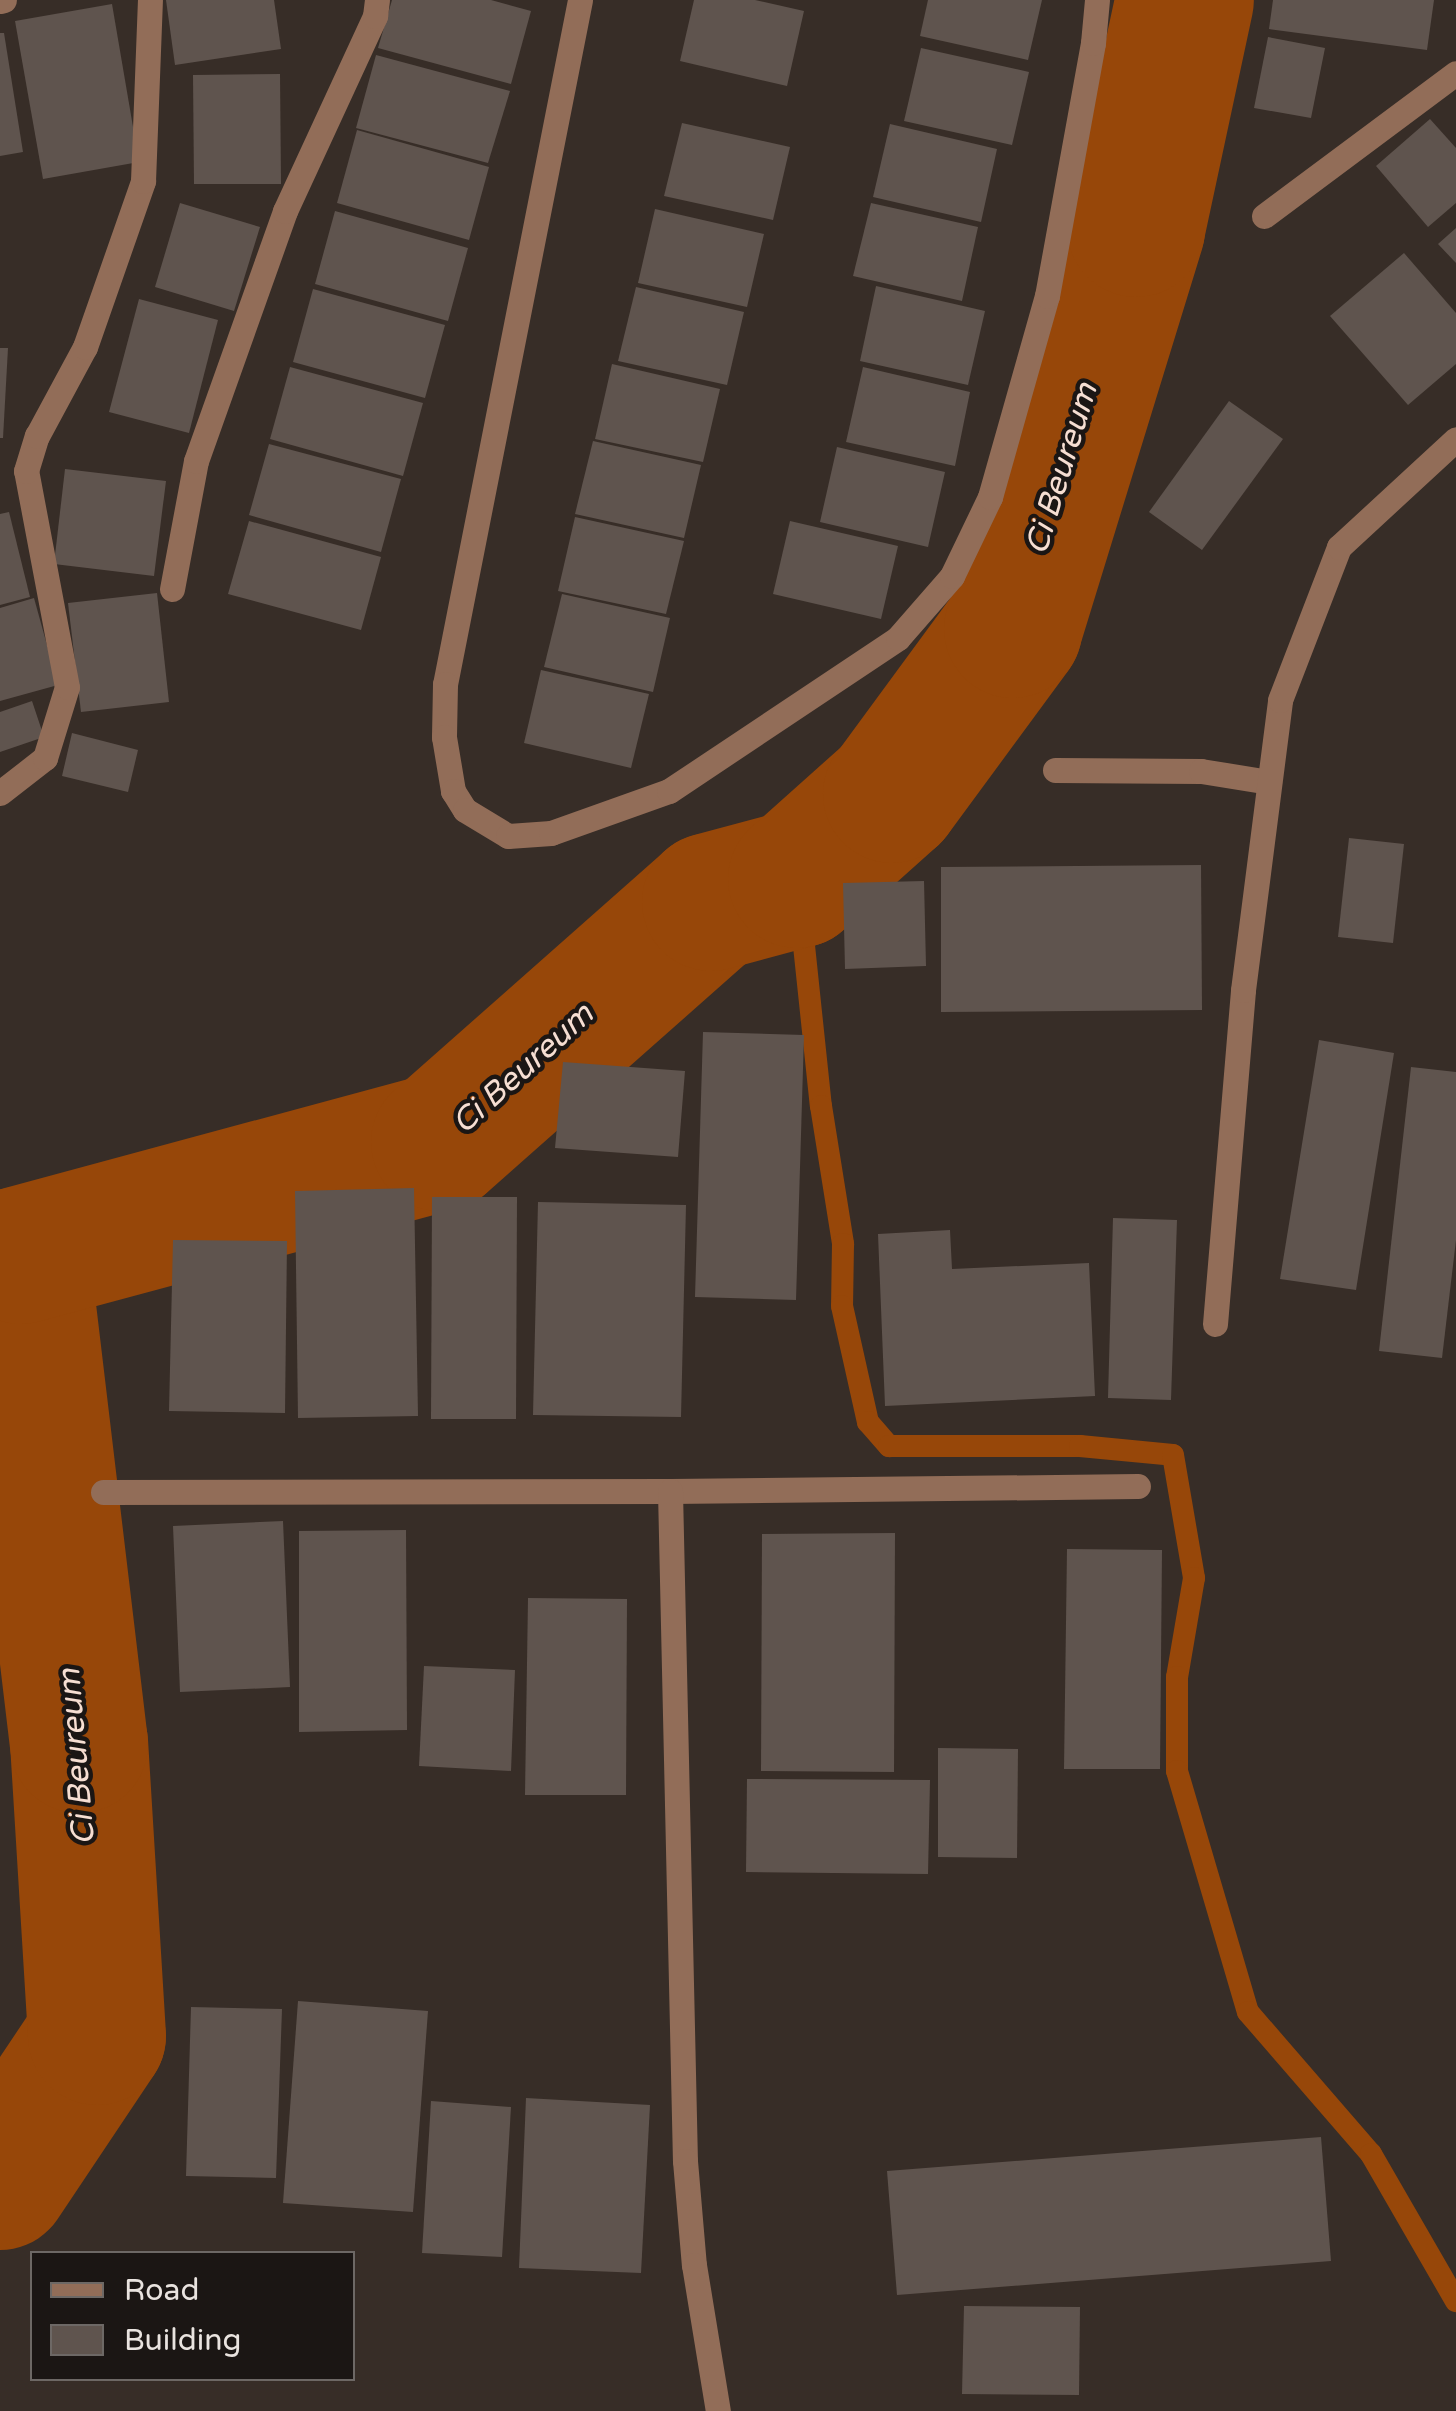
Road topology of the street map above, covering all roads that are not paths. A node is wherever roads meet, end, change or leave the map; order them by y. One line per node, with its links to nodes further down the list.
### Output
1 (150, 0): 11 (street)
2 (377, 0): 8 (street)
3 (580, 0): 4 (street)
4 (1097, 0)
5 (1456, 73): 6 (street)
6 (1264, 216)
7 (1456, 439): 10 (street)
8 (172, 589)
9 (1055, 770): 10 (street)
10 (1269, 782): 12 (street)
11 (0, 792)
12 (1215, 1324)
13 (1138, 1486): 14 (street)
14 (670, 1491): 15 (street); 16 (street)
15 (104, 1492)
16 (718, 2411)

